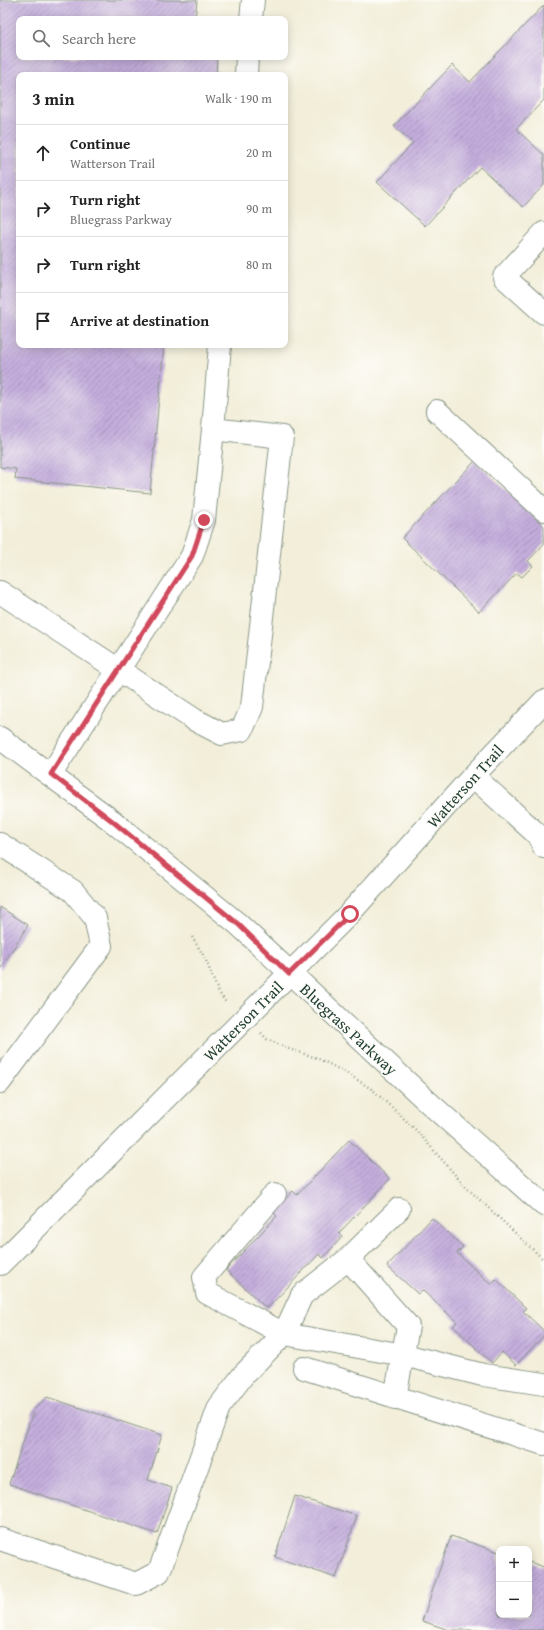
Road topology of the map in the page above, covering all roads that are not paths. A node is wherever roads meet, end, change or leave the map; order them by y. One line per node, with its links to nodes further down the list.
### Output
1 (253, 0): 2 (main road)
2 (251, 16)
3 (247, 60): 4 (main road)
4 (246, 72)
5 (544, 233): 6 (main road)
6 (544, 313)
7 (220, 348): 9 (main road)
8 (437, 412): 10 (main road)
9 (213, 429): 12 (main road); 12 (main road)
10 (544, 510)
11 (0, 592): 12 (main road)
12 (118, 669): 15 (main road)
13 (544, 701): 16 (main road, Watterson Trail)
14 (0, 738): 15 (main road, Bluegrass Parkway)
15 (51, 774): 19 (main road, Bluegrass Parkway)
16 (473, 776): 18 (main road); 19 (main road, Watterson Trail)
17 (0, 844): 20 (main road)
18 (544, 847)
19 (289, 974): 22 (main road, Bluegrass Parkway); 25 (main road, Watterson Trail)
20 (0, 1082)
21 (275, 1194): 26 (main road)
22 (544, 1205)
23 (399, 1209): 24 (main road)
24 (348, 1259): 26 (main road); 27 (main road)
25 (0, 1264)
26 (284, 1334): 27 (main road); 32 (main road)
27 (404, 1355): 29 (main road); 30 (main road)
28 (304, 1368): 30 (main road)
29 (544, 1384)
30 (395, 1398): 31 (main road)
31 (544, 1444)
32 (0, 1539)

